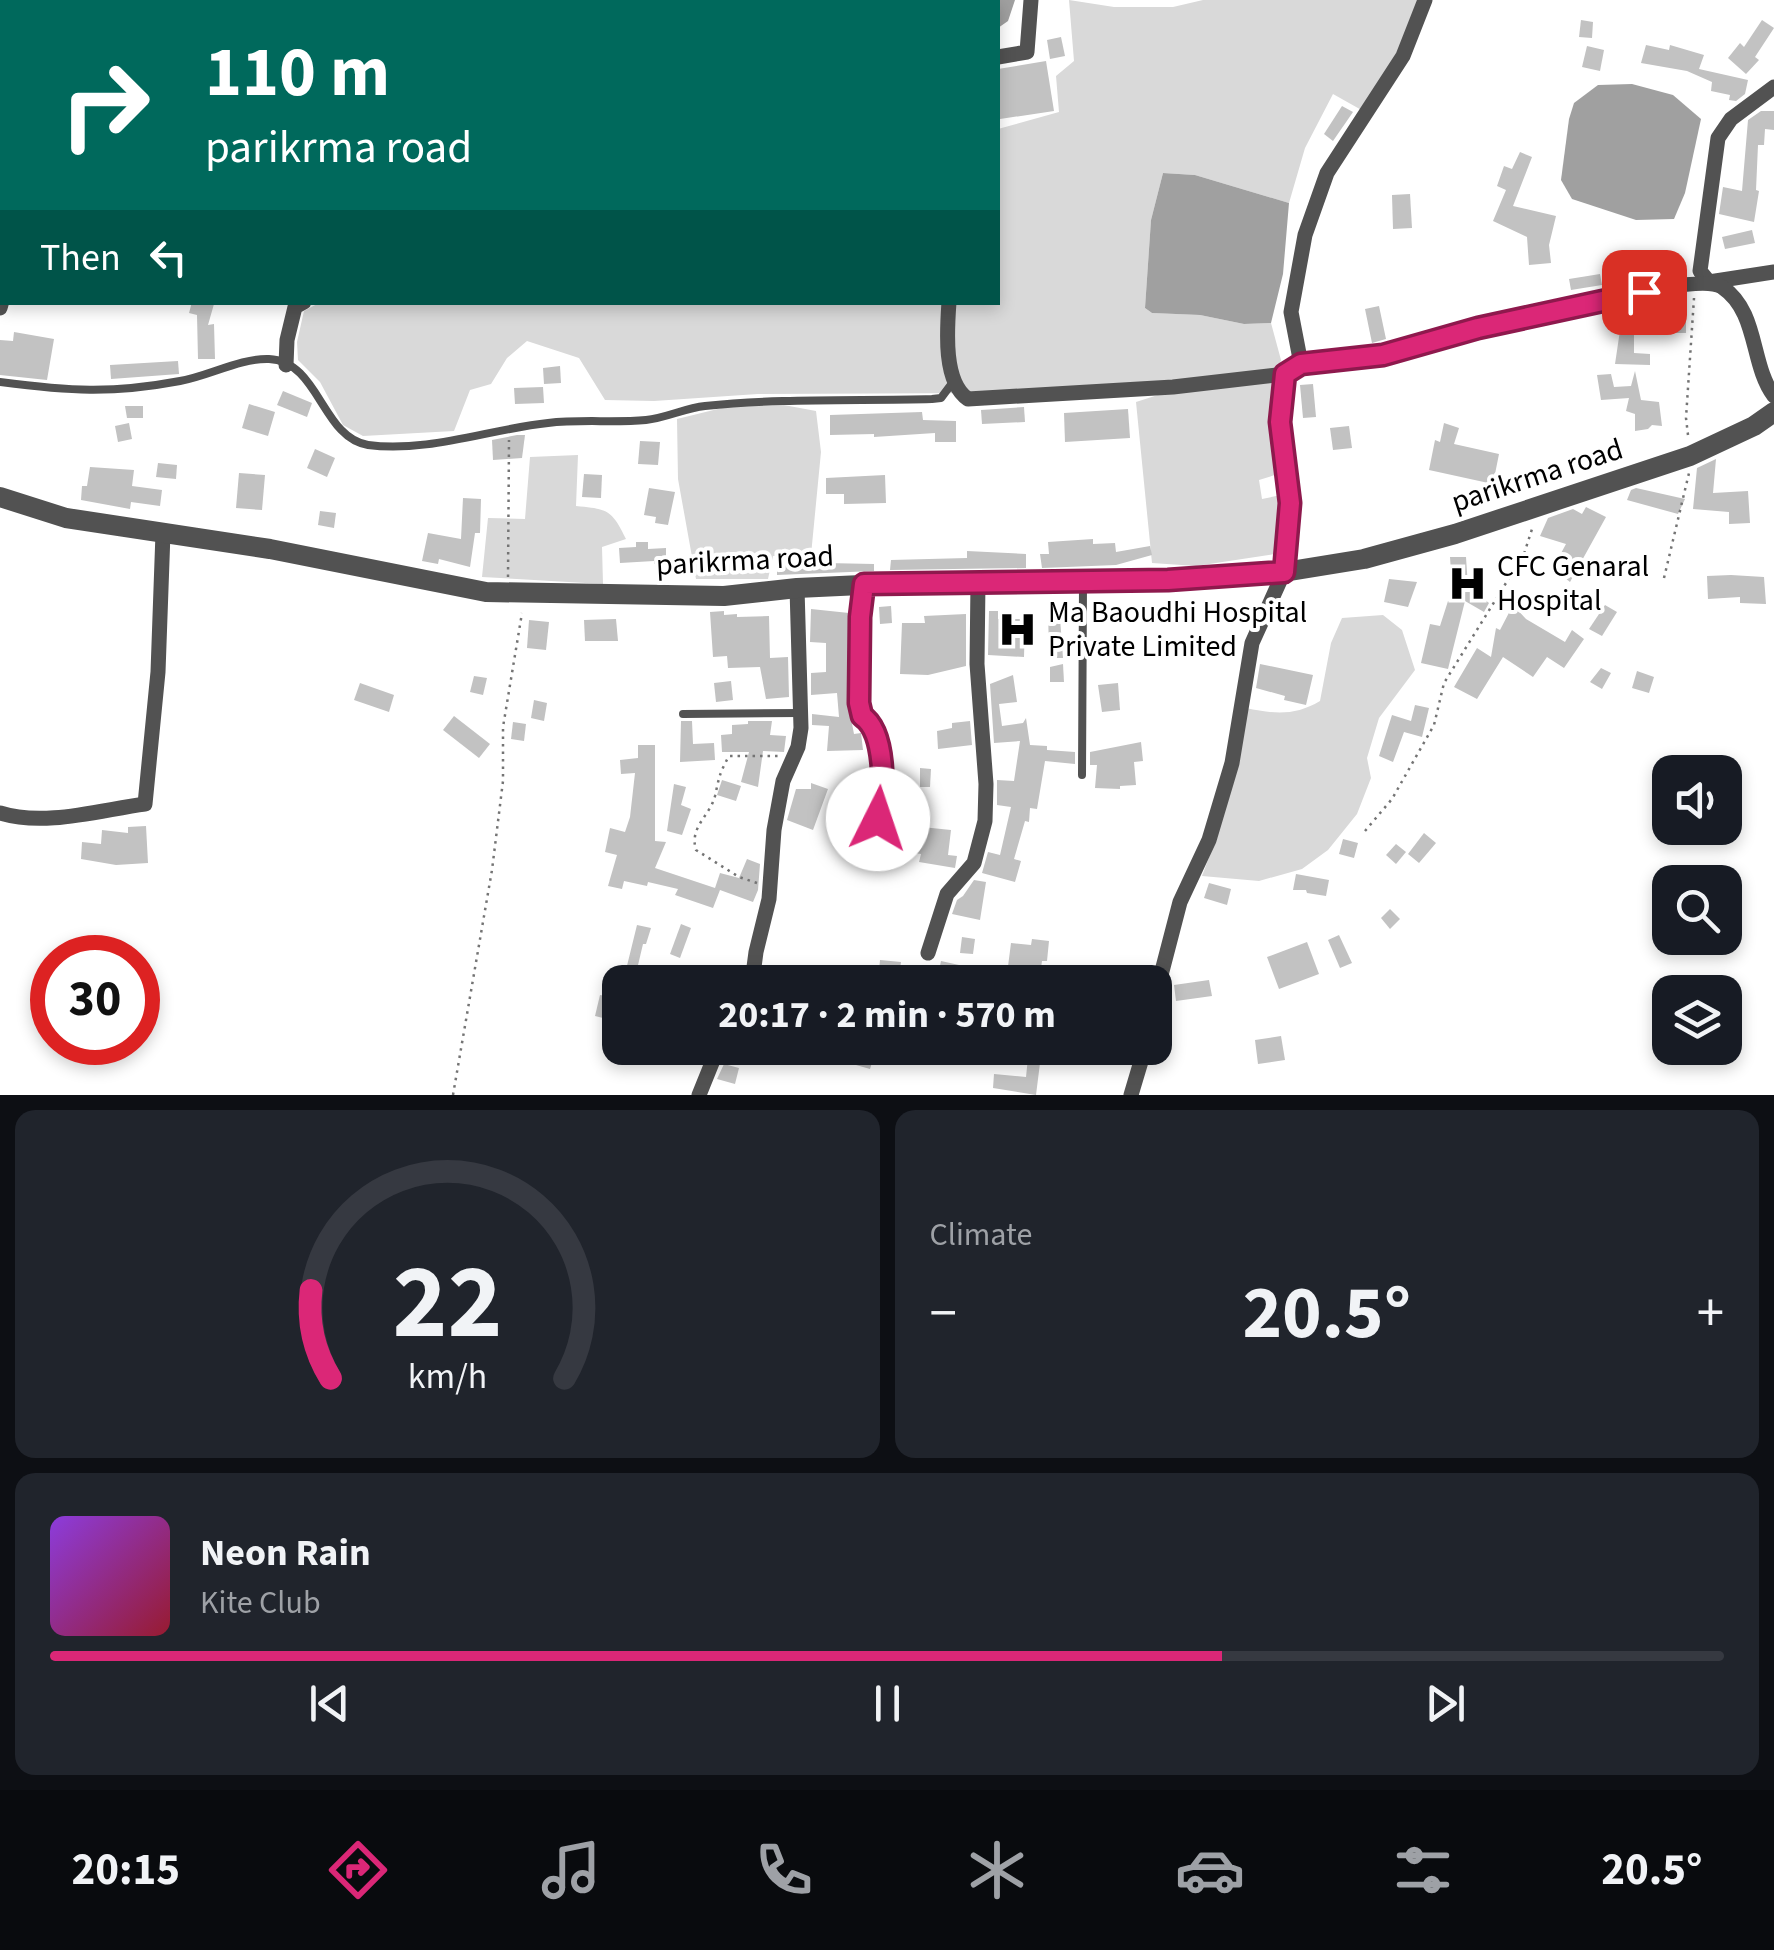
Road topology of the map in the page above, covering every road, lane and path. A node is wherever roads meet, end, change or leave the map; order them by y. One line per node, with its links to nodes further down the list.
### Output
1 (1031, 0): 3 (street)
2 (1425, 0): 9 (street)
3 (1000, 58)
4 (1774, 87): 6 (street)
5 (1774, 272): 6 (street)
6 (1702, 283): 9 (street); 14 (street); 17 (path)
7 (299, 305): 10 (street)
8 (950, 305): 13 (street)
9 (1301, 364): 11 (street)
10 (286, 365): 12 (lane); 16 (lane)
11 (1285, 374): 13 (street); 21 (street)
12 (0, 382)
13 (954, 382): 16 (lane)
14 (1774, 396)
15 (1774, 412): 17 (street, parikrma road)
16 (510, 428): 27 (path)
17 (1690, 456): 19 (street, parikrma road); 23 (path)
18 (0, 497): 20 (street, parikrma road)
19 (1530, 508): 21 (street, parikrma road); 33 (path)
20 (163, 534): 27 (street, parikrma road); 32 (street)
21 (1284, 572): 22 (street, parikrma road); 38 (street)
22 (1083, 578): 24 (street, parikrma road); 31 (lane)
23 (1664, 578)
24 (978, 582): 25 (street, parikrma road); 36 (street)
25 (864, 584): 26 (street, parikrma road); 34 (street)
26 (797, 588): 27 (street, parikrma road); 28 (street)
27 (516, 592): 41 (path)
28 (801, 713): 29 (lane); 30 (street)
29 (683, 714)
30 (794, 756): 35 (street); 35 (path)
31 (1082, 775)
32 (0, 813)
33 (1365, 831)
34 (871, 844)
35 (770, 888): 37 (street)
36 (928, 953)
37 (755, 965)
38 (1164, 965)
39 (711, 1065): 42 (street)
40 (1139, 1065): 43 (street)
41 (452, 1095)
42 (699, 1095)
43 (1131, 1095)

